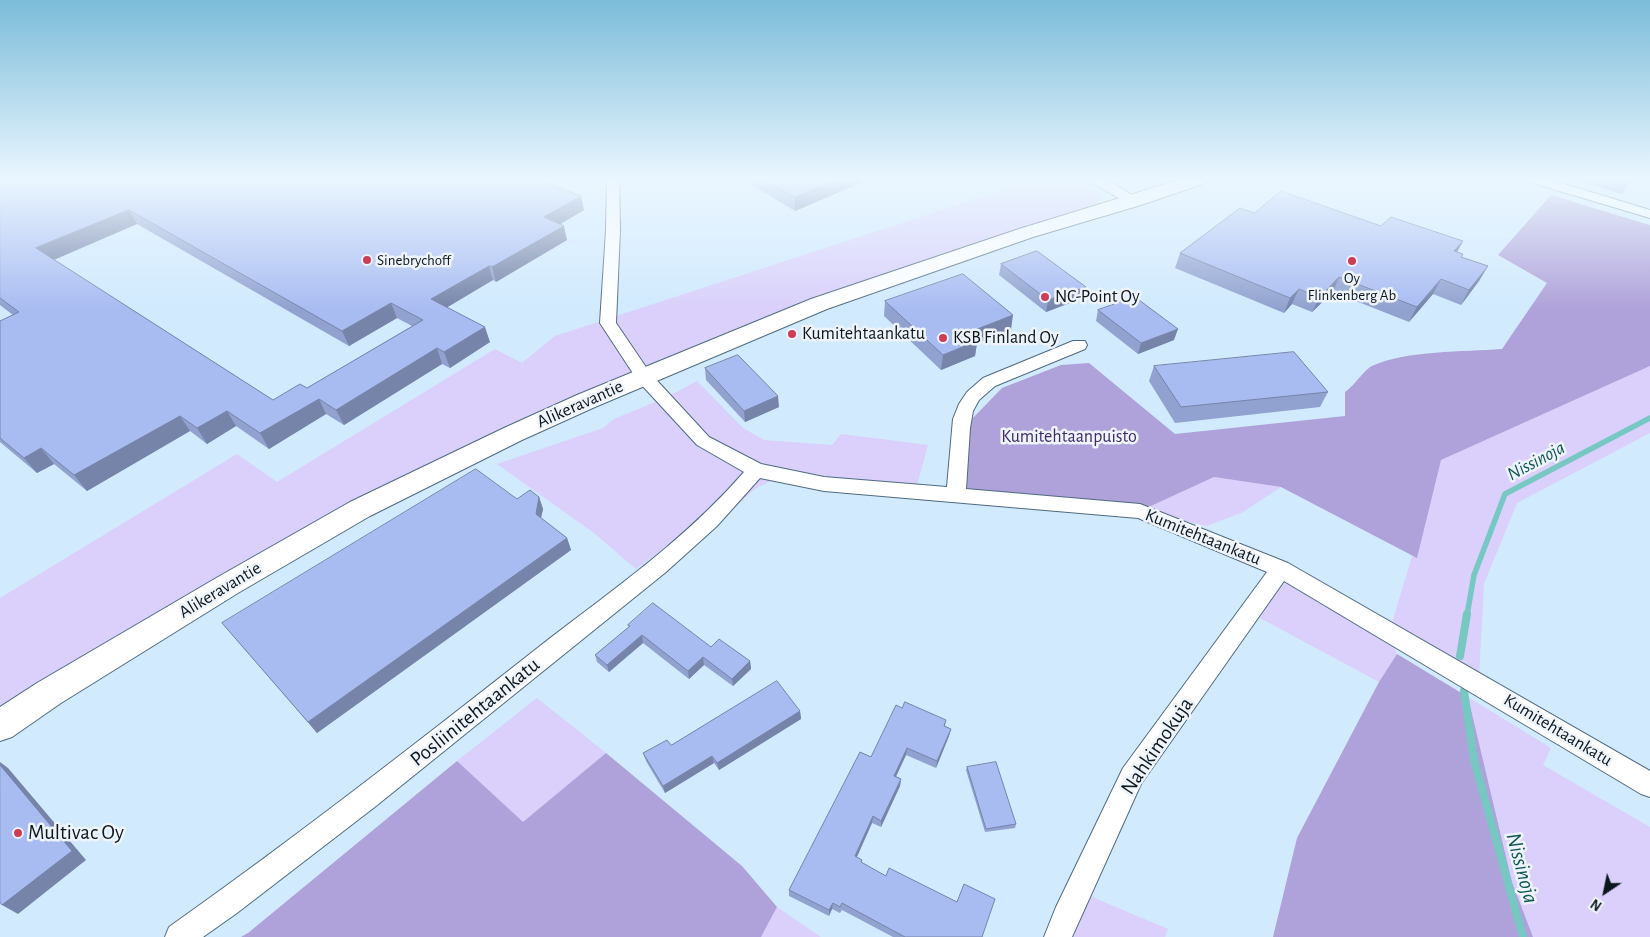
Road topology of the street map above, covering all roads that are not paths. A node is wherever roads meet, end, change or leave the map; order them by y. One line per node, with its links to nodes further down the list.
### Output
1 (613, 222): 4 (street, Kumitehtaankatu)
2 (1064, 222): 4 (street, Alikeravantie)
3 (1079, 345): 6 (street)
4 (644, 376): 5 (street, Kumitehtaankatu); 8 (street, Alikeravantie)
5 (756, 470): 6 (street, Kumitehtaankatu); 10 (street, Posliinitehtaankatu)
6 (956, 495): 7 (street, Kumitehtaankatu)
7 (1281, 569): 9 (street, Kumitehtaankatu); 11 (street, Nahkimokuja)
8 (0, 726)
9 (1650, 785)
10 (179, 937)
11 (1058, 937)

